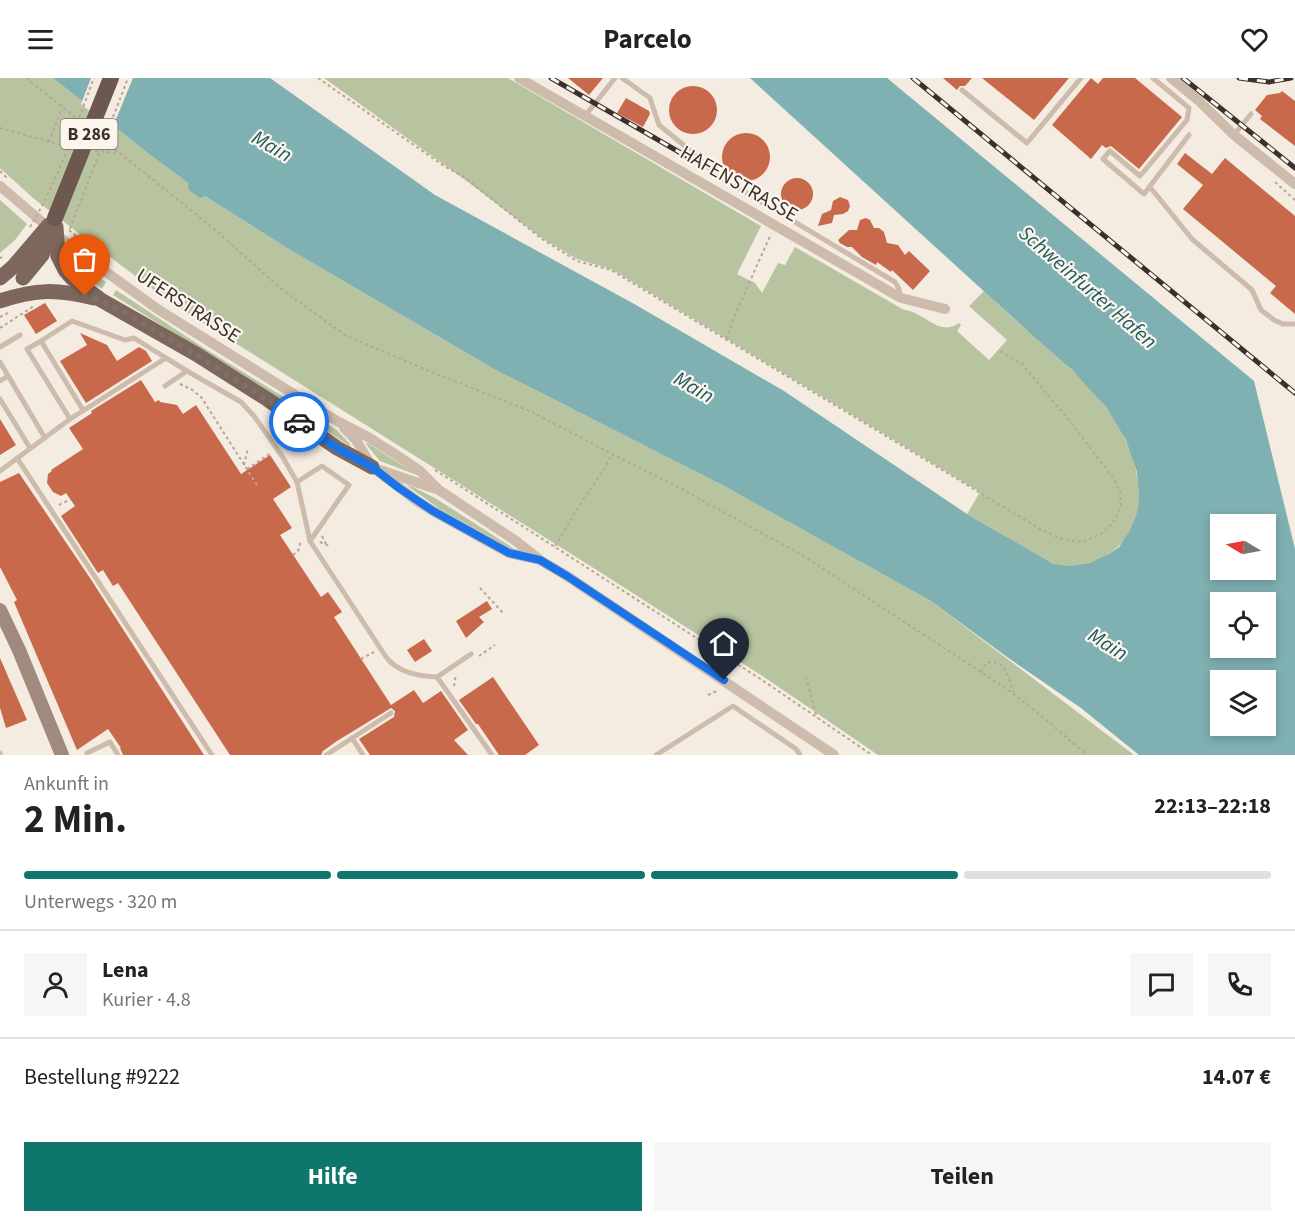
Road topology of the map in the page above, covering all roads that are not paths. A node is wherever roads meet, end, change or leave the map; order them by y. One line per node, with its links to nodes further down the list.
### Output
1 (111, 78): 16 (highway, B 286, bridge)
2 (519, 78): 10 (street, HAFENSTRASSE)
3 (615, 78): 10 (lane)
4 (622, 78): 17 (lane)
5 (1081, 78): 8 (lane)
6 (1153, 78): 15 (lane)
7 (1171, 78): 12 (street)
8 (962, 90)
9 (1251, 114): 12 (lane)
10 (585, 116): 17 (street, HAFENSTRASSE)
11 (1189, 135): 15 (lane)
12 (1234, 135): 13 (street)
13 (1295, 184)
14 (0, 186): 36 (street, UFERSTRASSE)
15 (1150, 187): 23 (lane)
16 (55, 218): 18 (main road, B 286, bridge); 21 (main road, bridge)
17 (844, 259): 22 (street, HAFENSTRASSE)
18 (10, 265): 19 (main road, B 286); 20 (main road, B 286)
19 (0, 278)
20 (0, 300): 21 (main road)
21 (101, 300): 40 (main road)
22 (945, 309)
23 (1295, 324)
24 (20, 335): 26 (lane)
25 (41, 341): 27 (lane); 34 (lane); 35 (lane)
26 (0, 347)
27 (166, 358): 29 (lane); 34 (lane)
28 (0, 362): 30 (lane)
29 (187, 371): 32 (lane); 42 (lane)
30 (8, 376): 31 (lane); 37 (lane)
31 (0, 381)
32 (165, 386)
33 (0, 399): 38 (lane)
34 (83, 410): 35 (lane)
35 (70, 419): 37 (lane)
36 (337, 421): 40 (street, UFERSTRASSE); 43 (street, UFERSTRASSE)
37 (45, 438): 38 (lane)
38 (30, 448): 39 (lane)
39 (16, 458): 41 (lane); 54 (lane)
40 (372, 467): 43 (street, UFERSTRASSE); 45 (street, UFERSTRASSE)
41 (0, 471)
42 (297, 482): 44 (lane); 44 (lane)
43 (439, 490): 45 (street, UFERSTRASSE)
44 (310, 541): 48 (lane)
45 (540, 560): 60 (street, UFERSTRASSE)
46 (0, 609): 52 (main road)
47 (473, 656): 48 (lane)
48 (437, 677): 57 (lane)
49 (391, 713): 50 (lane)
50 (352, 738): 55 (lane); 56 (lane)
51 (87, 753): 53 (lane)
52 (62, 755)
53 (118, 755)
54 (212, 755)
55 (326, 755)
56 (363, 755)
57 (492, 755)
58 (656, 755): 59 (lane)
59 (800, 755)
60 (834, 755)

